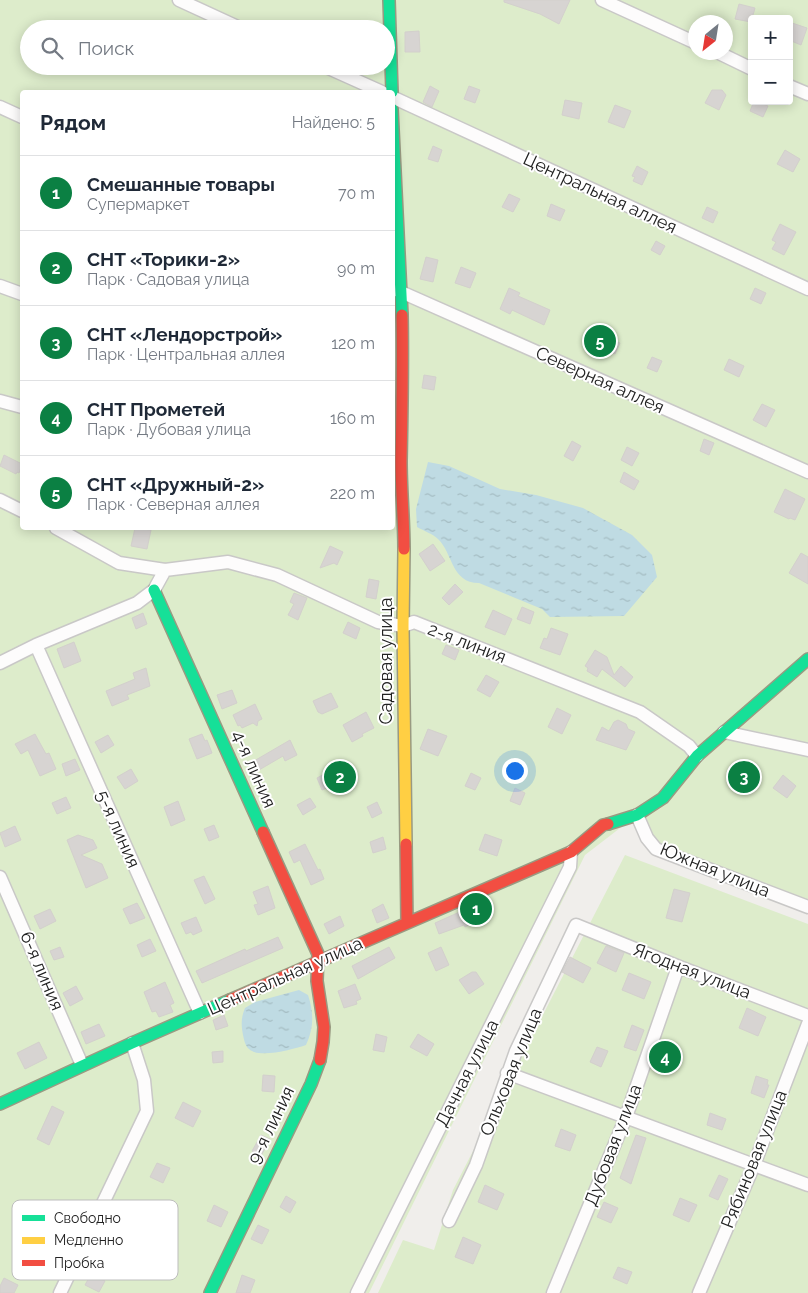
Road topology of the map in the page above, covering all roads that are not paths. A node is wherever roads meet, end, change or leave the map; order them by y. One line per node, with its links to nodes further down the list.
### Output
1 (179, 0): 4 (street)
2 (390, 0): 5 (street)
3 (602, 0): 6 (street)
4 (222, 20)
5 (390, 20)
6 (688, 39)
7 (733, 60): 8 (street)
8 (748, 67)
9 (344, 75): 12 (street)
10 (392, 75): 13 (street)
11 (793, 88): 14 (street)
12 (378, 90)
13 (392, 90)
14 (808, 94)
15 (395, 98): 20 (street, Центральная аллея)
16 (0, 107): 17 (street)
17 (20, 116)
18 (395, 217): 21 (street, Садовая улица)
19 (0, 286): 22 (street)
20 (808, 289)
21 (397, 290): 25 (street, Северная аллея); 28 (street, Садовая улица)
22 (20, 293)
23 (0, 401): 24 (street)
24 (20, 406)
25 (808, 472)
26 (0, 500): 27 (street)
27 (20, 510)
28 (398, 515): 32 (street, Садовая улица)
29 (60, 530): 30 (street, 2-я линия)
30 (165, 570): 31 (street); 32 (street, 2-я линия)
31 (154, 590): 33 (street); 45 (street, 4-я линия)
32 (403, 626): 38 (street, 2-я линия); 43 (street, Садовая улица)
33 (36, 645): 35 (street); 47 (street, 5-я линия)
34 (808, 660): 36 (street, Центральная улица)
35 (0, 663)
36 (724, 732): 37 (street); 38 (street, Центральная улица)
37 (808, 750)
38 (697, 756): 39 (street, Центральная улица)
39 (637, 815): 40 (street, Центральная улица); 42 (street, Южная улица)
40 (571, 852): 43 (street, Центральная улица); 62 (street, Дачная улица)
41 (0, 877): 51 (street, 6-я линия)
42 (808, 907)
43 (407, 923): 45 (street, Центральная улица)
44 (576, 925): 46 (street, Ягодная улица); 52 (street, Ольховая улица)
45 (316, 964): 47 (street, Центральная улица); 61 (street, 9-я линия)
46 (678, 966): 48 (street, Ягодная улица); 54 (street, Дубовая улица)
47 (200, 1014): 50 (street, Центральная улица)
48 (808, 1016)
49 (808, 1024): 55 (street, Рябиновая улица)
50 (132, 1043): 51 (street, Центральная улица); 57 (street)
51 (82, 1065): 53 (street, Центральная улица)
52 (507, 1073): 54 (street); 58 (street, Ольховая улица)
53 (0, 1104)
54 (626, 1118): 55 (street); 63 (street, Дубовая улица)
55 (754, 1165): 56 (street); 64 (street, Рябиновая улица)
56 (808, 1185)
57 (104, 1200)
58 (449, 1221)
59 (66, 1280): 60 (street)
60 (60, 1293)
61 (210, 1293)
62 (357, 1293)
63 (553, 1293)
64 (699, 1293)

